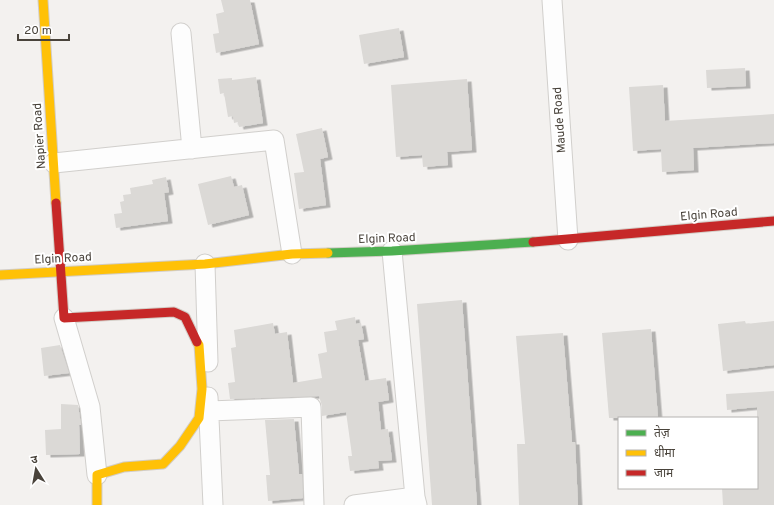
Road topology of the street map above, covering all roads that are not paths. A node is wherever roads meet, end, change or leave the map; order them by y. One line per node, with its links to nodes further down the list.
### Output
1 (43, 0): 5 (street, Napier Road)
2 (552, 0): 7 (street, Maude Road)
3 (181, 33): 4 (street)
4 (192, 149): 5 (street); 9 (street)
5 (54, 163): 11 (street, Napier Road)
6 (774, 221): 7 (street, Elgin Road)
7 (568, 240): 8 (street, Elgin Road)
8 (392, 251): 9 (street, Elgin Road); 16 (street)
9 (292, 254): 10 (street, Elgin Road)
10 (205, 264): 11 (street, Elgin Road); 14 (street)
11 (61, 271): 12 (street, Elgin Road); 13 (street, Napier Road)
12 (0, 275)
13 (64, 318): 15 (street); 15 (street)
14 (209, 412): 18 (street); 19 (street)
15 (98, 475): 17 (street)
16 (416, 501): 20 (street)
17 (97, 505)
18 (213, 505)
19 (314, 505)
20 (354, 505)

